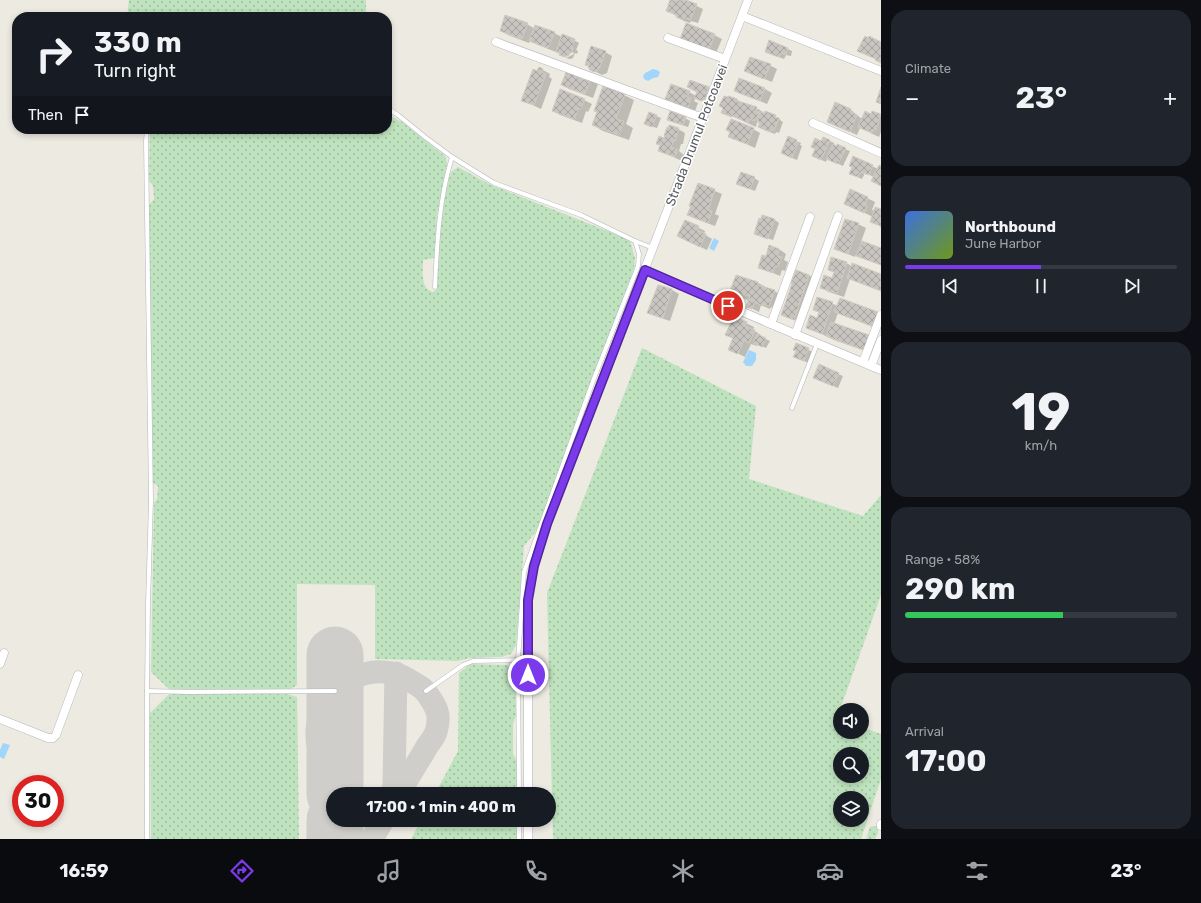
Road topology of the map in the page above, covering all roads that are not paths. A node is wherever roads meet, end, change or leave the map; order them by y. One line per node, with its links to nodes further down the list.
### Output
1 (748, 0): 2 (street, Strada Drumul Potcoavei)
2 (742, 16): 5 (street, Strada Drumul Potcoavei); 6 (street)
3 (668, 38): 5 (street)
4 (496, 42): 8 (street)
5 (725, 59): 8 (street, Strada Drumul Potcoavei)
6 (881, 71)
7 (392, 111): 12 (lane)
8 (703, 118): 16 (street, Strada Drumul Potcoavei)
9 (813, 123): 11 (street)
10 (147, 134): 31 (lane)
11 (881, 153)
12 (452, 156): 15 (lane); 18 (lane)
13 (838, 216): 21 (street)
14 (810, 217): 20 (street)
15 (635, 240): 16 (lane); 28 (lane)
16 (653, 249): 17 (street, Strada Drumul Potcoavei)
17 (645, 270): 20 (street); 36 (street, Strada Drumul Potcoavei)
18 (435, 287)
19 (881, 315): 24 (street)
20 (770, 324): 21 (street)
21 (795, 334): 23 (street)
22 (881, 340): 24 (street)
23 (818, 344): 24 (street); 26 (lane)
24 (867, 364): 25 (street)
25 (881, 370)
26 (792, 408)
27 (4, 653): 29 (street)
28 (518, 660): 33 (lane); 35 (lane)
29 (0, 664)
30 (78, 674): 34 (street)
31 (147, 691): 32 (lane); 39 (lane)
32 (335, 691)
33 (426, 691)
34 (0, 719)
35 (519, 787)
36 (528, 787)
37 (519, 827): 40 (lane)
38 (528, 827): 41 (street)
39 (147, 839)
40 (519, 839)
41 (528, 839)

